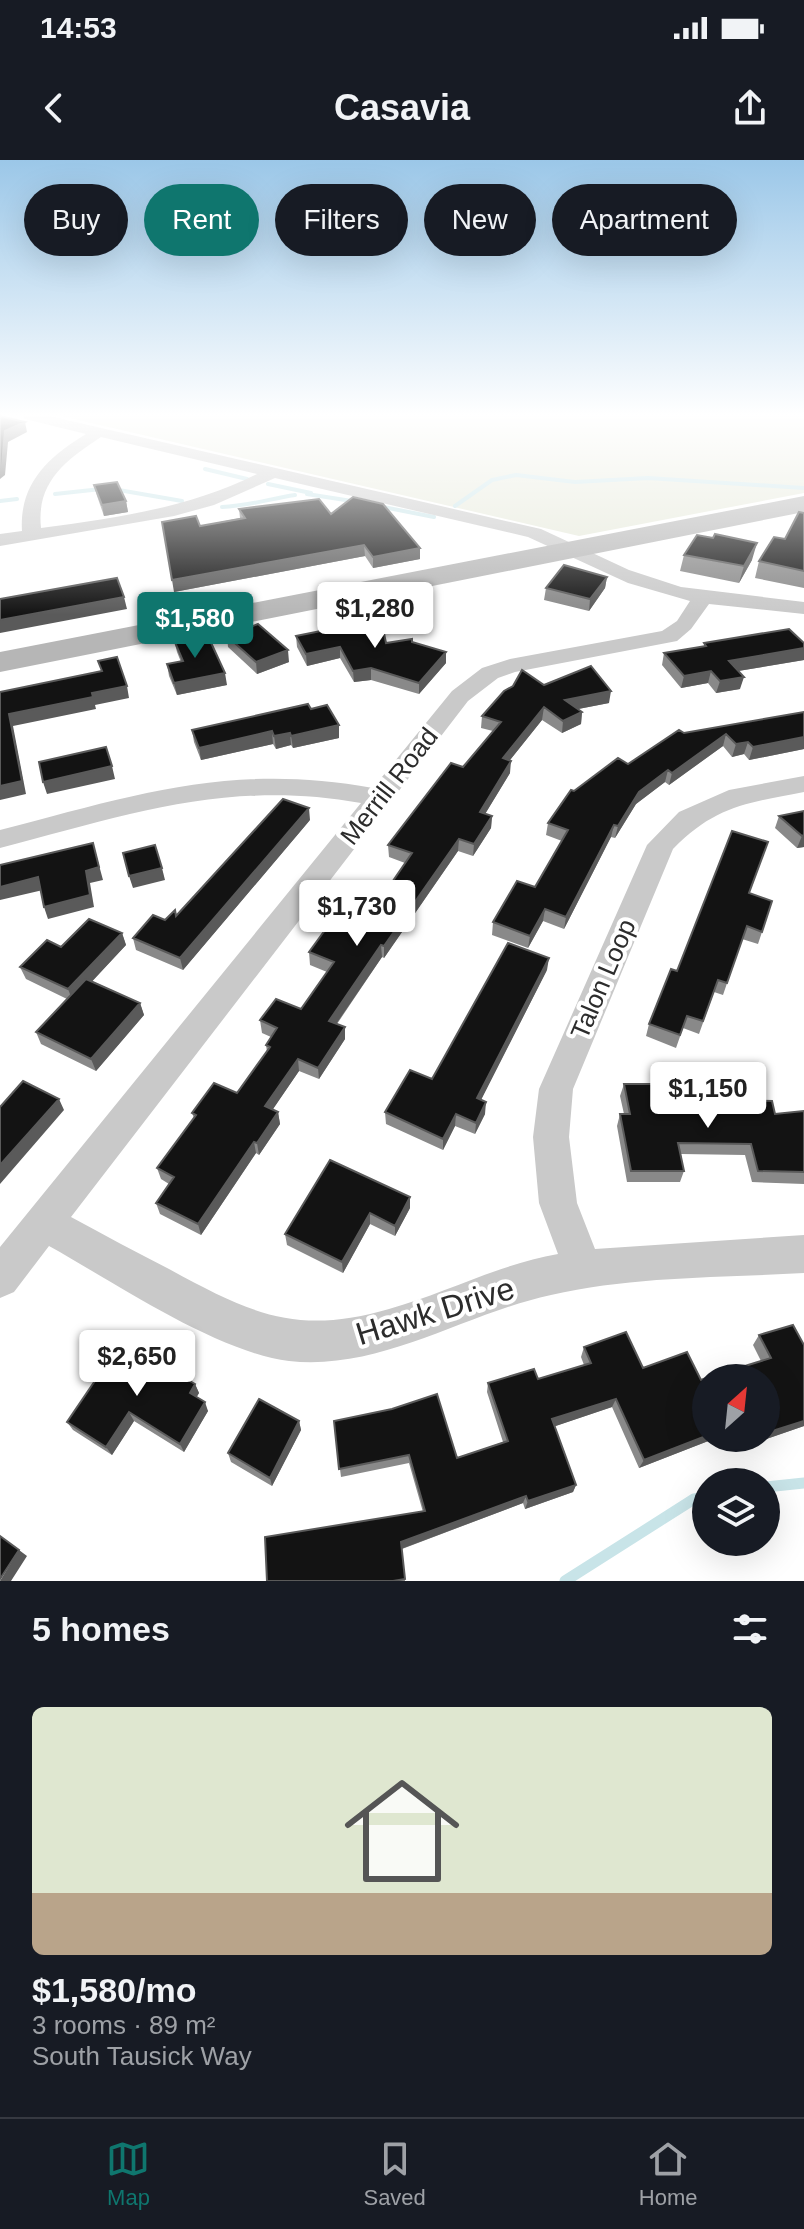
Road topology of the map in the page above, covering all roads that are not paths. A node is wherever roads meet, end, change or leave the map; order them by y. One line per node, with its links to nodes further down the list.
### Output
1 (39, 482): 5 (street)
2 (251, 482): 5 (street)
3 (313, 482): 7 (street)
4 (804, 504): 7 (main road)
5 (32, 535): 6 (street)
6 (0, 540)
7 (574, 549): 8 (street); 10 (main road)
8 (702, 599): 9 (street); 12 (street, Merrill Road)
9 (804, 608)
10 (0, 662)
11 (804, 784): 16 (street, Talon Loop)
12 (379, 798): 13 (street); 14 (street, Merrill Road)
13 (0, 839)
14 (44, 1223): 16 (street, Hawk Drive); 17 (street, Merrill Road)
15 (804, 1254): 16 (street, Hawk Drive)
16 (584, 1270)
17 (0, 1278)

